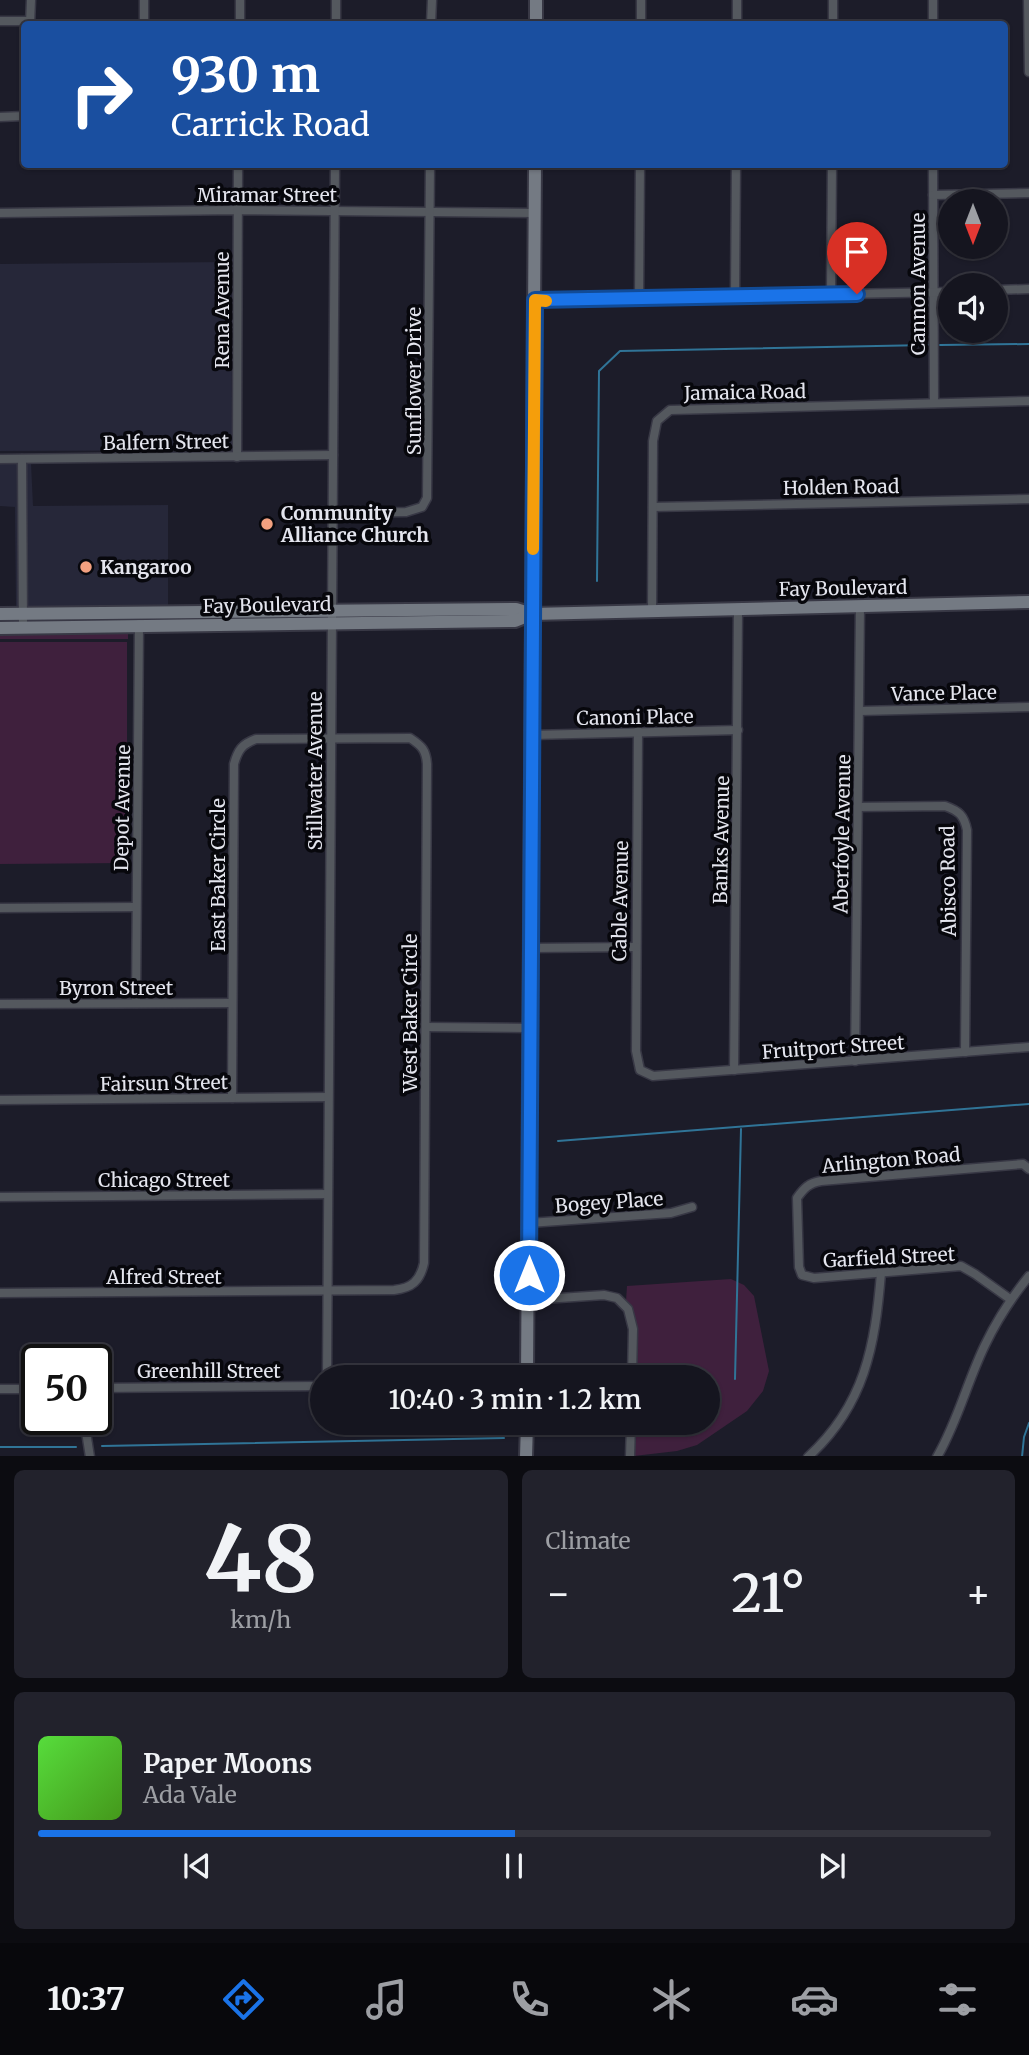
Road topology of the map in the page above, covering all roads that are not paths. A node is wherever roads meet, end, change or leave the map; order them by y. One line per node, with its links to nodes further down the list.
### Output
1 (31, 0): 13 (street)
2 (144, 0): 14 (street)
3 (240, 0): 15 (street)
4 (336, 0): 16 (street)
5 (432, 0): 17 (street)
6 (536, 0): 18 (main road)
7 (641, 0): 19 (street)
8 (737, 0): 20 (street)
9 (833, 0): 21 (street)
10 (933, 0): 22 (street)
11 (1028, 0): 24 (street)
12 (0, 21): 23 (street)
13 (30, 21)
14 (144, 21)
15 (240, 21)
16 (336, 21)
17 (431, 21)
18 (536, 21)
19 (641, 21)
20 (737, 21)
21 (833, 21)
22 (933, 21)
23 (21, 22)
24 (1029, 72)
25 (21, 116): 26 (street)
26 (0, 117)
27 (238, 168): 37 (street, Rena Avenue)
28 (335, 168): 38 (street, Stillwater Avenue)
29 (430, 168): 39 (street, Sunflower Drive)
30 (535, 168): 41 (main road)
31 (640, 168): 48 (street)
32 (736, 168): 47 (street)
33 (832, 168): 46 (street)
34 (933, 168): 36 (street, Cannon Avenue)
35 (1029, 193): 36 (street)
36 (933, 195): 44 (street, Cannon Avenue)
37 (238, 210): 38 (street, Miramar Street); 40 (street, Miramar Street); 53 (street, Rena Avenue)
38 (335, 210): 39 (street, Miramar Street); 52 (street, Stillwater Avenue)
39 (430, 212): 41 (street, Miramar Street); 58 (street, Sunflower Drive)
40 (0, 213)
41 (535, 213): 49 (main road)
42 (1029, 289): 43 (street)
43 (1008, 290)
44 (933, 292): 45 (street); 46 (street); 51 (street, Cannon Avenue)
45 (938, 292)
46 (831, 294): 47 (street)
47 (735, 296): 48 (street)
48 (639, 299): 49 (street)
49 (535, 300): 66 (main road)
50 (1029, 401): 51 (street, Jamaica Road)
51 (934, 403): 57 (street, Jamaica Road)
52 (333, 455): 53 (street, Balfern Street); 58 (street, Stillwater Avenue)
53 (237, 457): 55 (street, Balfern Street)
54 (0, 459): 55 (street, Balfern Street)
55 (22, 459): 65 (street)
56 (1029, 499): 57 (street, Holden Road)
57 (653, 507): 63 (street, Jamaica Road)
58 (333, 513): 61 (street, Stillwater Avenue)
59 (1029, 602): 60 (main road, Fay Boulevard)
60 (860, 607): 62 (main road, Fay Boulevard); 72 (street, Aberfoyle Avenue)
61 (331, 610): 66 (main road, Fay Boulevard); 67 (main road, Fay Boulevard); 68 (street, Stillwater Avenue)
62 (738, 610): 63 (main road, Fay Boulevard); 73 (street, Banks Avenue)
63 (652, 612): 66 (main road, Fay Boulevard)
64 (0, 614): 65 (main road, Fay Boulevard)
65 (23, 614): 67 (main road, Fay Boulevard); 70 (street)
66 (532, 614): 68 (main road, Fay Boulevard); 75 (main road)
67 (140, 619): 68 (main road, Fay Boulevard); 70 (main road, Fay Boulevard); 78 (street, Depot Avenue)
68 (332, 624): 76 (street, Stillwater Avenue)
69 (0, 628): 70 (main road, Fay Boulevard)
70 (23, 628)
71 (1029, 707): 72 (street, Vance Place)
72 (860, 711): 77 (street, Aberfoyle Avenue)
73 (738, 730): 74 (street, Canoni Place); 91 (street, Banks Avenue)
74 (638, 731): 75 (street, Canoni Place); 80 (street, Cable Avenue)
75 (532, 735): 81 (main road)
76 (331, 738): 83 (street, East Baker Circle); 85 (street, West Baker Circle); 92 (street, Stillwater Avenue)
77 (858, 807): 88 (street, Abisco Road); 89 (street, Aberfoyle Avenue)
78 (136, 907): 79 (street); 82 (street, Depot Avenue)
79 (0, 908)
80 (636, 947): 81 (street); 90 (street, Cable Avenue)
81 (531, 948): 86 (main road)
82 (136, 1003): 83 (street, Byron Street); 84 (street, Byron Street)
83 (232, 1003): 93 (street, East Baker Circle)
84 (0, 1004)
85 (426, 1027): 86 (street); 103 (street, West Baker Circle)
86 (529, 1028): 99 (main road)
87 (1029, 1047): 88 (street, Fruitport Street)
88 (965, 1052): 89 (street, Fruitport Street)
89 (855, 1061): 91 (street, Fruitport Street)
90 (640, 1070): 91 (street, Fruitport Street)
91 (734, 1070)
92 (328, 1097): 93 (street, Fairsun Street); 96 (street, Stillwater Avenue)
93 (232, 1098): 94 (street, Fairsun Street)
94 (0, 1100)
95 (1029, 1169): 101 (street, Arlington Road)
96 (327, 1194): 97 (street, Chicago Street); 103 (street, Stillwater Avenue)
97 (0, 1197)
98 (692, 1207): 99 (street, Bogey Place)
99 (529, 1223): 106 (main road)
100 (881, 1273): 101 (street, Garfield Street); 105 (street, Garfield Street); 120 (street)
101 (802, 1275)
102 (1029, 1276): 105 (street)
103 (328, 1291): 104 (street, Alfred Street); 107 (street, Stillwater Avenue)
104 (0, 1293)
105 (1010, 1299): 121 (street)
106 (529, 1300): 108 (main road); 109 (street)
107 (327, 1365)
108 (527, 1365)
109 (632, 1365)
110 (310, 1386): 111 (street, Greenhill Street)
111 (112, 1388)
112 (0, 1389): 113 (street)
113 (21, 1389)
114 (87, 1435): 117 (street)
115 (527, 1435): 118 (main road)
116 (631, 1435): 119 (street)
117 (90, 1456)
118 (526, 1456)
119 (631, 1456)
120 (809, 1456)
121 (938, 1456)

